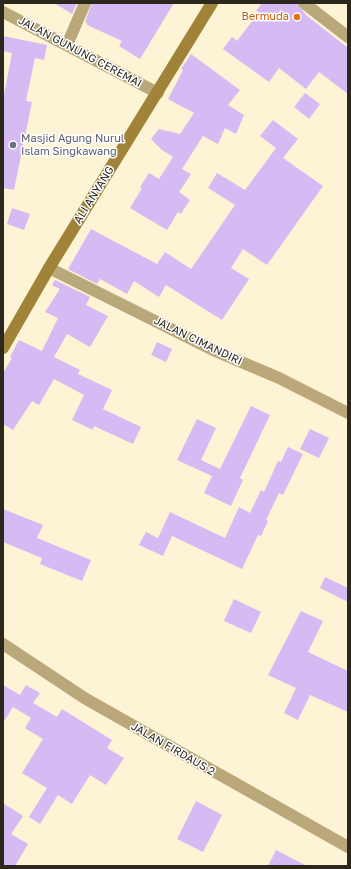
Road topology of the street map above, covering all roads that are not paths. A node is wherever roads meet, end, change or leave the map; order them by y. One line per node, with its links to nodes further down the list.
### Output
1 (85, 3): 6 (street)
2 (212, 3): 7 (street, ALI ANYANG)
3 (304, 3): 5 (street)
4 (3, 12): 6 (street, JALAN GUNUNG CEREMAI)
5 (348, 37)
6 (67, 46): 7 (street, JALAN GUNUNG CEREMAI)
7 (158, 93): 8 (street, ALI ANYANG)
8 (49, 268): 9 (street, ALI ANYANG); 10 (street, JALAN CIMANDIRI)
9 (3, 348)
10 (348, 413)
11 (3, 644): 12 (street, JALAN FIRDAUS 2)
12 (348, 847)

